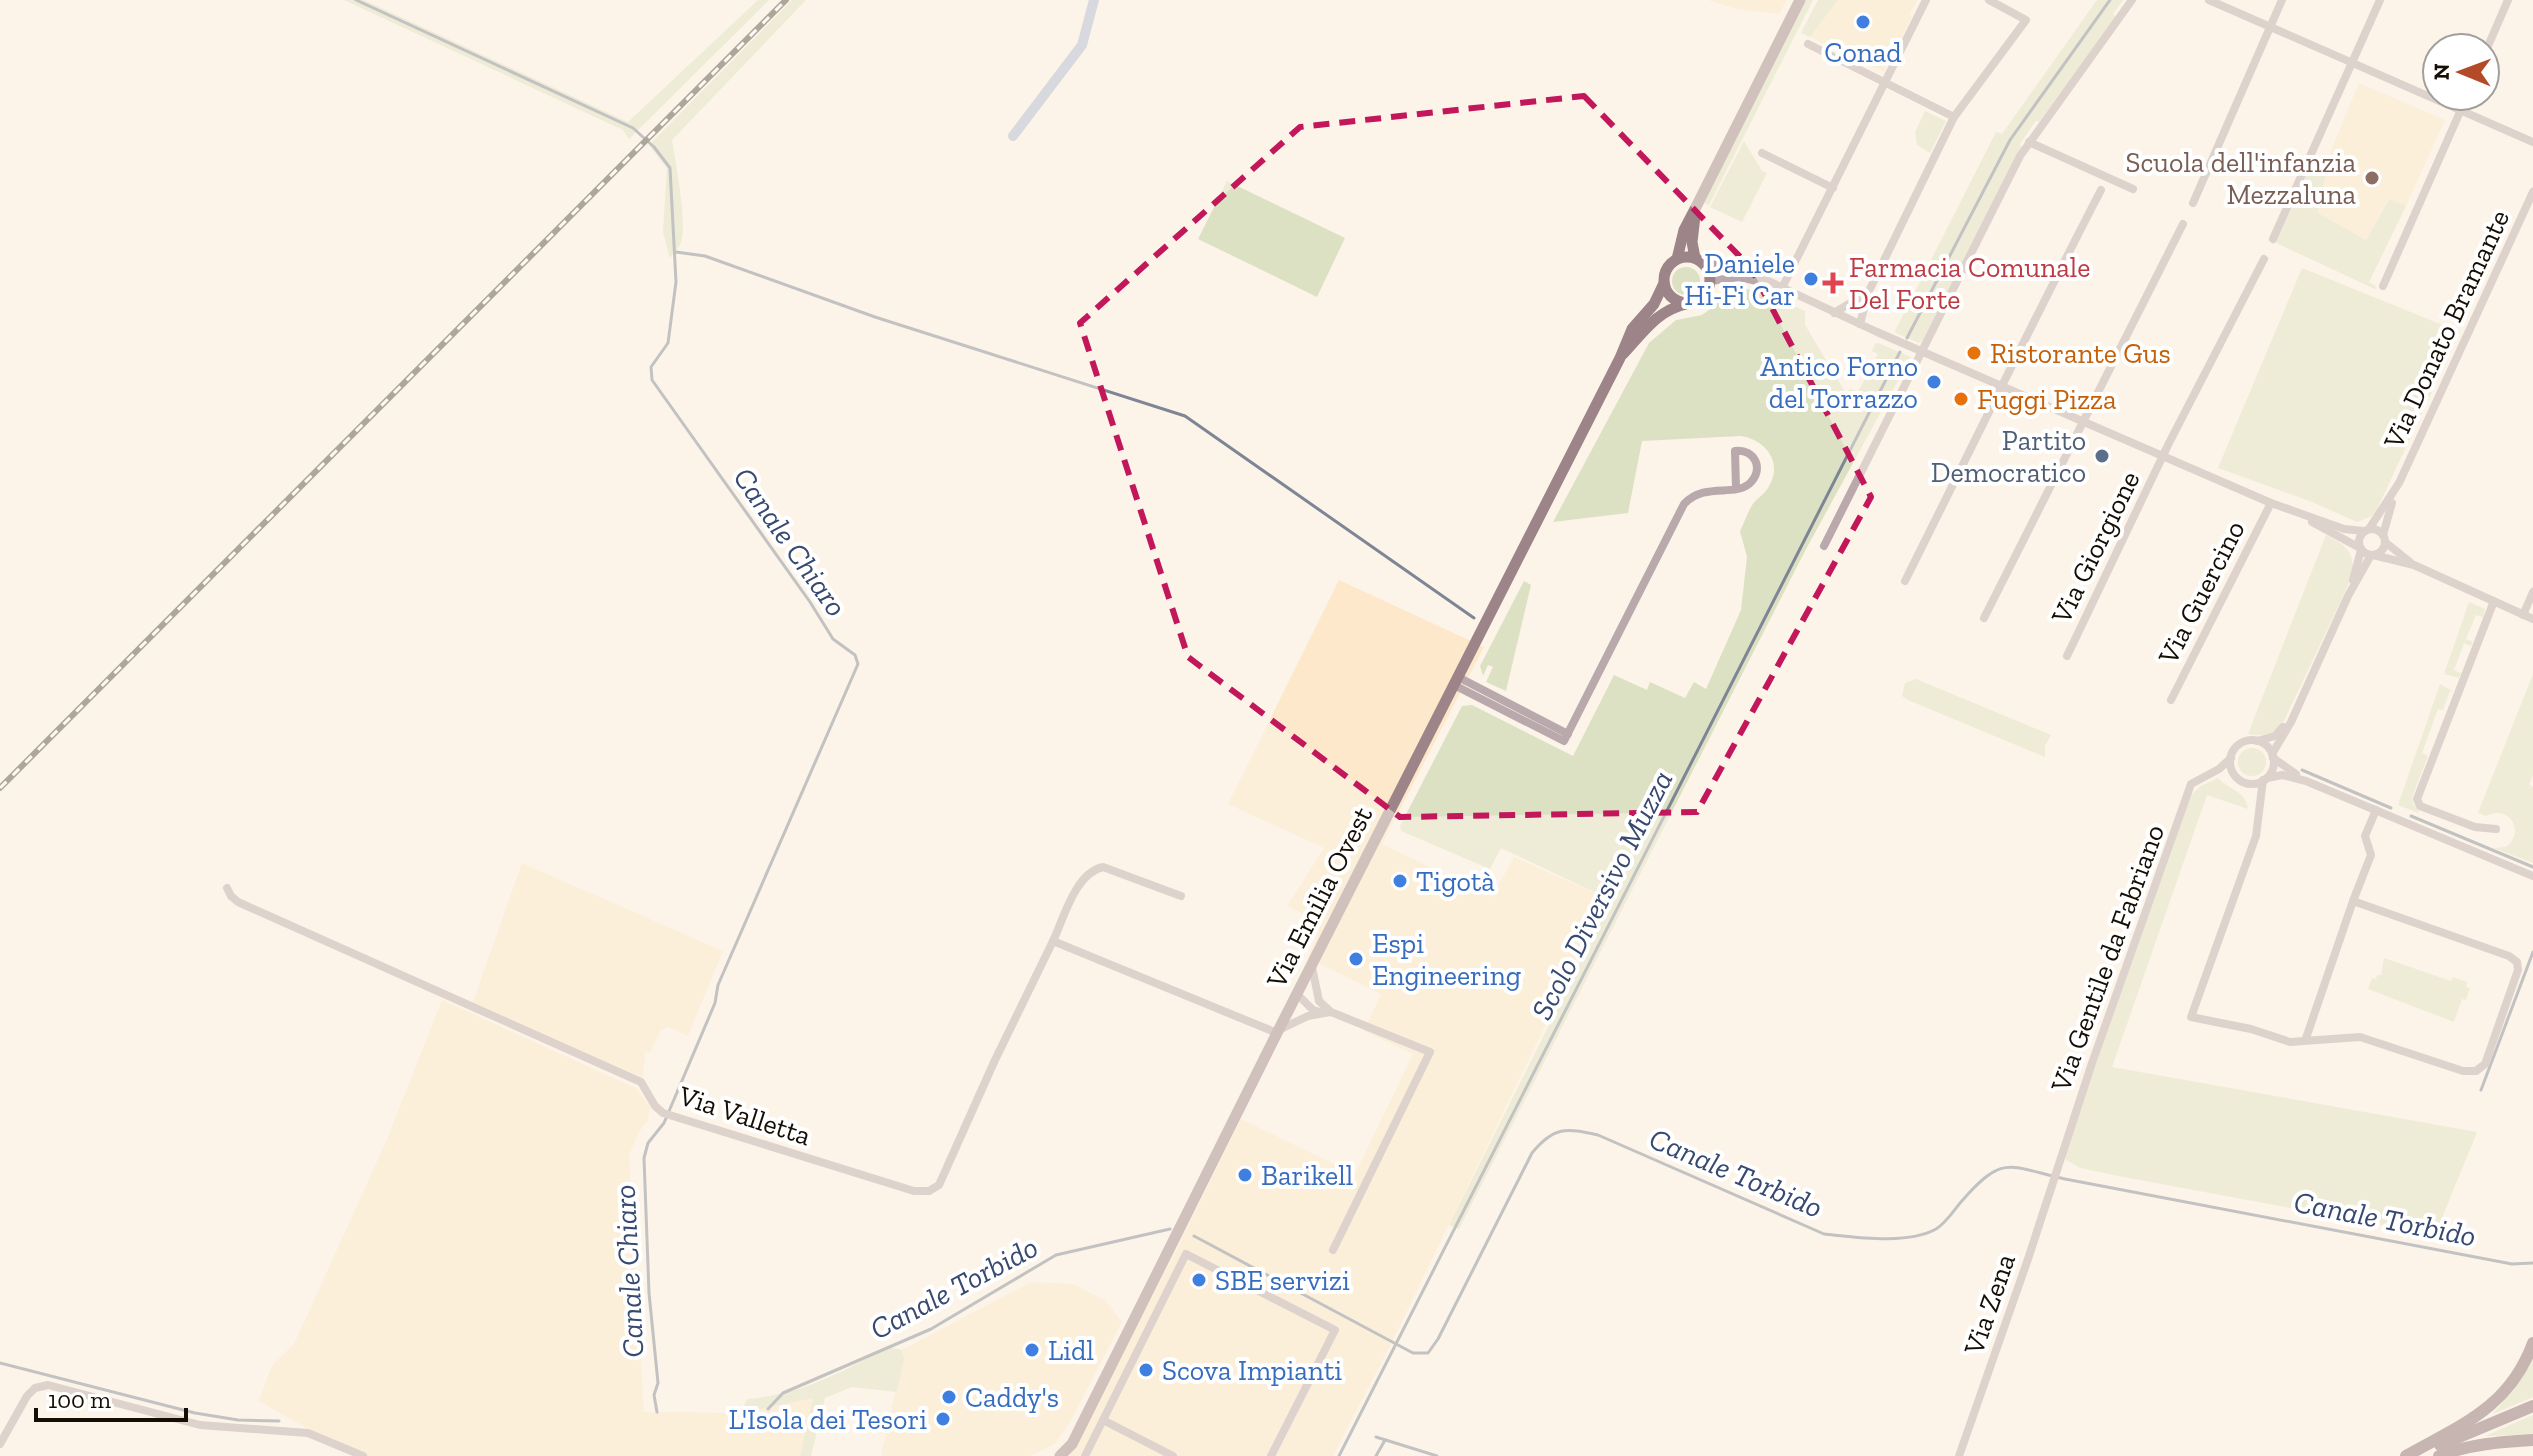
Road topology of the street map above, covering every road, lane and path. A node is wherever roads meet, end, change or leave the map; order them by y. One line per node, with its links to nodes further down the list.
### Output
1 (1800, 0): 26 (main road)
2 (1926, 0): 13 (street)
3 (1989, 0): 17 (street)
4 (2132, 0): 18 (street)
5 (2209, 0): 9 (street)
6 (2282, 0): 9 (street)
7 (2380, 0): 12 (street)
8 (2508, 0): 10 (street)
9 (2270, 27): 12 (street); 25 (street)
10 (2494, 32)
11 (1808, 44): 13 (street)
12 (2352, 63): 14 (street); 28 (street)
13 (1885, 83): 17 (street); 21 (street)
14 (2421, 93)
15 (2459, 112): 35 (street)
16 (2465, 112): 19 (street)
17 (1954, 117): 37 (street)
18 (2029, 142): 22 (street); 43 (street)
19 (2533, 142)
20 (1762, 153): 21 (street)
21 (1833, 188): 36 (street)
22 (2133, 189)
23 (2101, 190): 45 (street)
24 (2533, 192): 48 (street, Via Donato Bramante)
25 (2193, 203)
26 (1696, 207): 29 (main road); 31 (main road)
27 (2183, 224): 46 (street)
28 (2273, 239)
29 (1677, 259): 31 (main road); 34 (main road)
30 (2264, 259): 47 (street, Via Giorgione)
31 (1698, 260): 32 (main road); 33 (street)
32 (1711, 281): 33 (street); 39 (main road)
33 (1765, 282): 36 (street)
34 (1664, 283): 39 (main road); 44 (main road, Via Emilia Ovest)
35 (2383, 286)
36 (1782, 288): 40 (street)
37 (1868, 293): 38 (street); 42 (street)
38 (1856, 300): 40 (street); 41 (street)
39 (1686, 304): 44 (main road, Via Emilia Ovest)
40 (1834, 313): 41 (street)
41 (1847, 318): 42 (street)
42 (1860, 324): 43 (street)
43 (1922, 351): 45 (street); 54 (street)
44 (1620, 358): 66 (main road, Via Emilia Ovest)
45 (2001, 387): 46 (street); 58 (street)
46 (2082, 422): 47 (street); 63 (street)
47 (2162, 457): 50 (street); 65 (street, Via Giorgione)
48 (2399, 483): 52 (street, Via Donato Bramante); 53 (street, Via Donato Bramante)
49 (1736, 488): 49 (street); 66 (street)
50 (2271, 503): 51 (street); 67 (street, Via Guercino)
51 (2294, 512): 52 (street); 55 (street)
52 (2366, 530): 53 (street); 55 (street)
53 (2384, 539): 56 (street); 57 (street)
54 (1824, 546)
55 (2361, 549): 56 (street); 60 (street)
56 (2372, 555): 57 (street); 60 (street)
57 (2414, 565): 61 (street)
58 (1905, 581)
59 (2533, 592): 62 (street)
60 (2348, 596): 68 (street)
61 (2494, 601): 62 (street); 79 (street)
62 (2523, 615): 64 (street)
63 (1984, 618)
64 (2533, 619)
65 (2067, 656)
66 (1456, 681): 85 (main road, Via Emilia Ovest)
67 (2171, 700)
68 (2291, 718): 69 (street); 70 (street)
69 (2257, 741): 70 (street); 71 (street)
70 (2272, 756): 74 (street); 75 (street)
71 (2231, 758): 72 (street, Via Gentile da Fabriano); 73 (street)
72 (2209, 775): 73 (street); 92 (street, Via Gentile da Fabriano)
73 (2236, 777): 76 (street)
74 (2265, 779): 75 (street); 76 (street); 78 (street)
75 (2306, 781): 77 (street)
76 (2246, 783): 78 (street)
77 (2376, 810): 80 (street); 83 (street)
78 (2259, 822): 91 (street)
79 (2496, 829)
80 (2533, 876)
81 (227, 888): 84 (street, Via Valletta)
82 (1181, 896): 84 (street, Via Valletta)
83 (2353, 901): 91 (street); 91 (street)
84 (1053, 941): 90 (street)
85 (1311, 965): 86 (main road, Via Emilia Ovest); 87 (street)
86 (1297, 994): 87 (street); 88 (street); 90 (main road, Via Emilia Ovest)
87 (1319, 1001): 89 (street)
88 (1320, 1012): 89 (street); 90 (street)
89 (1331, 1012): 93 (street)
90 (1277, 1032): 100 (main road, Via Emilia Ovest)
91 (2305, 1041)
92 (2058, 1165): 104 (street, Via Zena)
93 (1333, 1250)
94 (2533, 1343): 105 (main road)
95 (2533, 1406): 106 (main road)
96 (1103, 1420): 101 (street); 102 (street); 103 (street)
97 (2533, 1440): 107 (main road)
98 (0, 1444): 99 (street)
99 (363, 1456)
100 (1060, 1456)
101 (1085, 1456)
102 (1173, 1456)
103 (1271, 1456)
104 (1959, 1456)
105 (2406, 1456)
106 (2414, 1456)
107 (2439, 1456)

